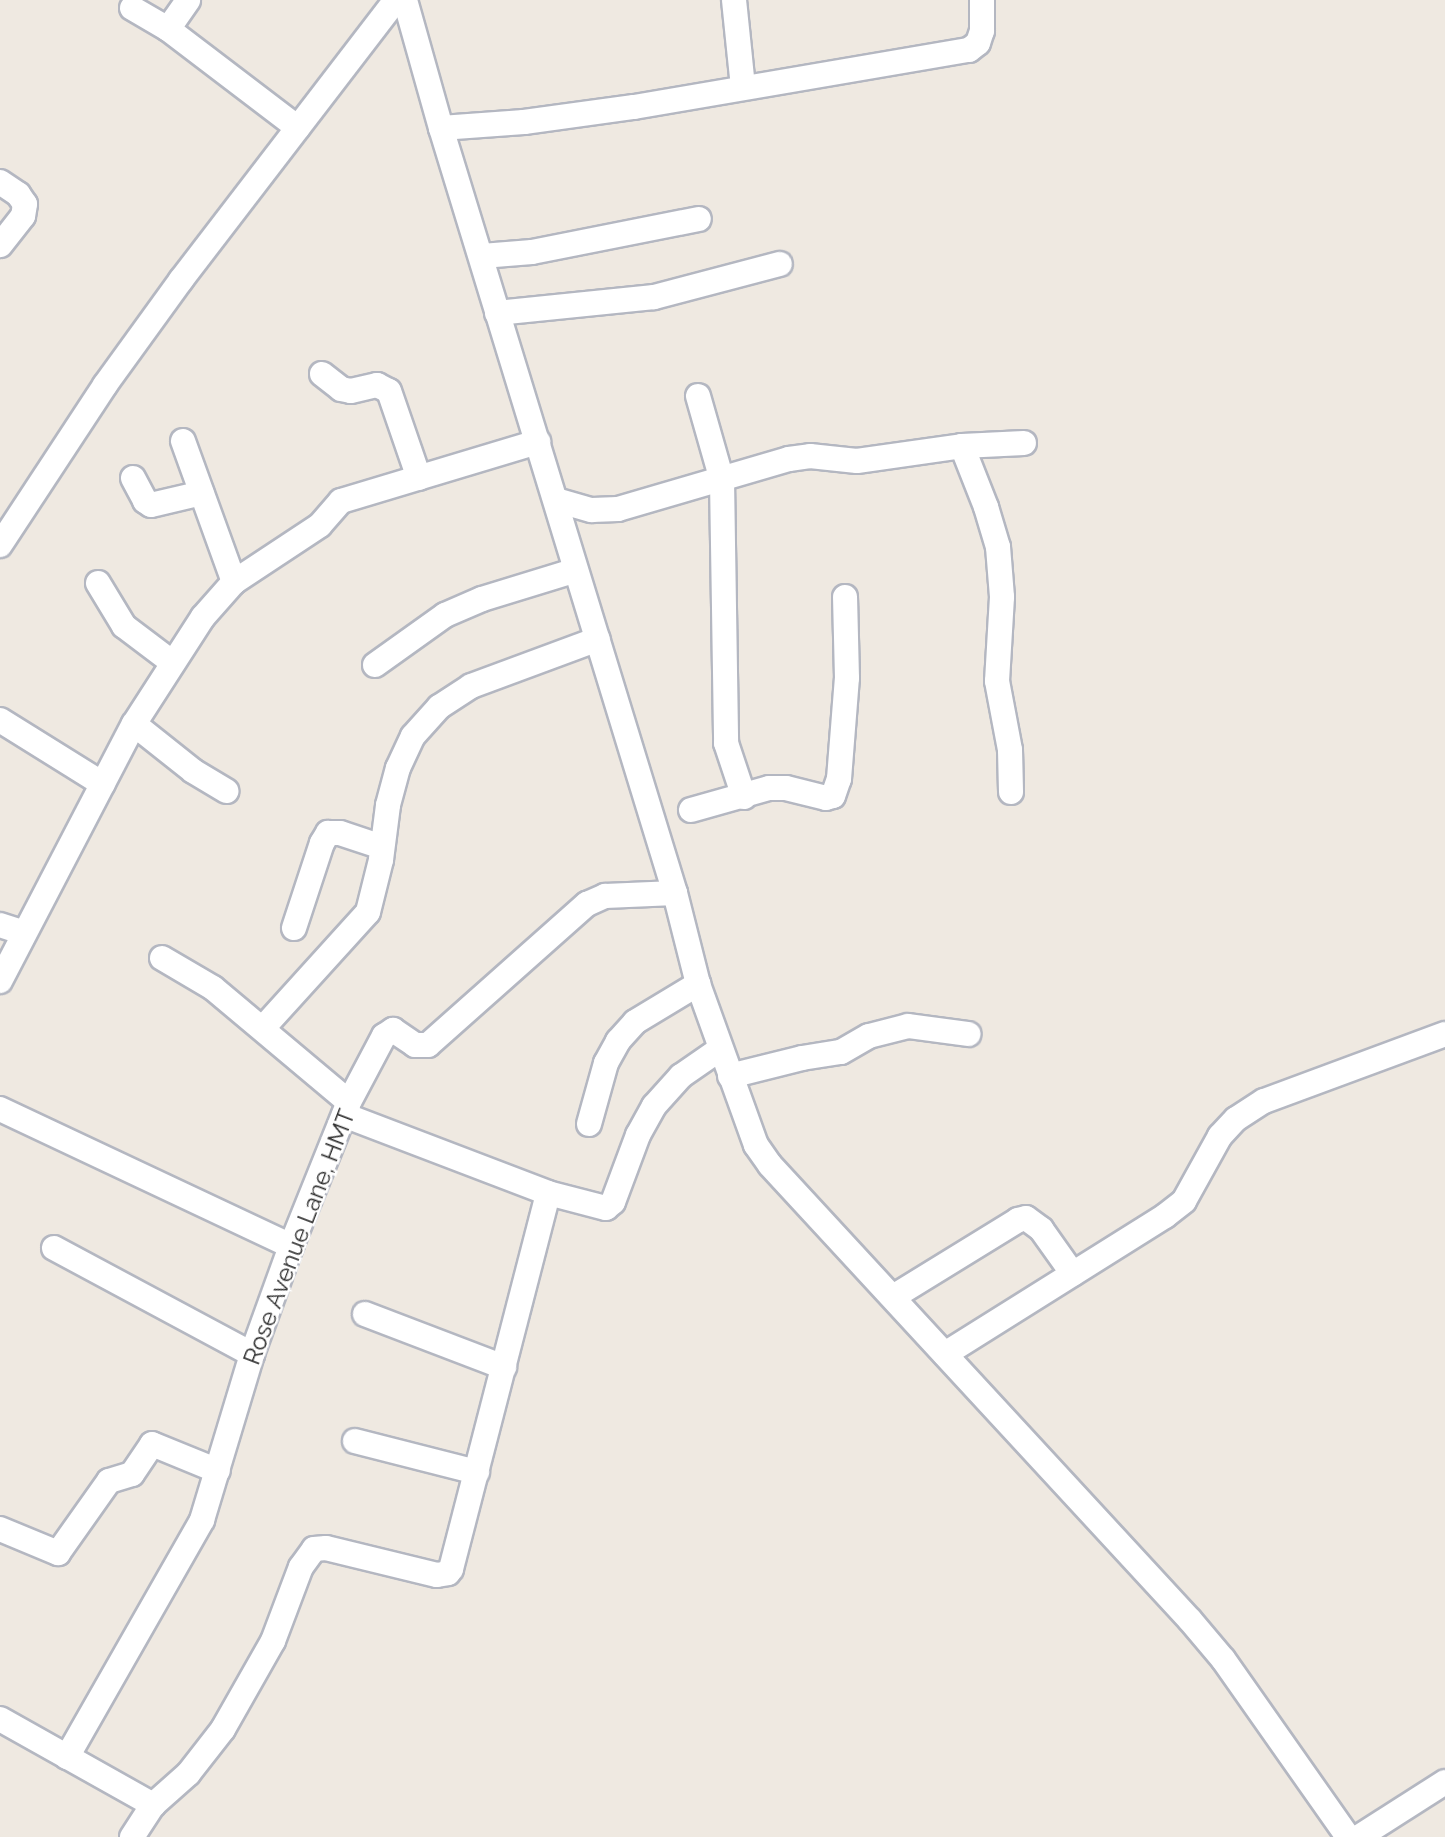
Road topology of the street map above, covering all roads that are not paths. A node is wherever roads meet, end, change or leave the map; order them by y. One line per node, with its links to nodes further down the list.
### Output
1 (188, 0): 7 (street)
2 (396, 0): 9 (street)
3 (405, 0): 10 (street)
4 (734, 0): 8 (street)
5 (982, 0): 8 (street)
6 (132, 8): 7 (street)
7 (168, 29): 9 (street)
8 (743, 87): 10 (street)
9 (298, 128): 28 (street)
10 (440, 128): 14 (street)
11 (0, 182): 13 (street)
12 (699, 219): 14 (street)
13 (0, 245)
14 (482, 256): 16 (street)
15 (780, 264): 16 (street)
16 (497, 313): 20 (street)
17 (322, 374): 24 (street)
18 (698, 396): 25 (street)
19 (183, 441): 26 (street)
20 (538, 442): 24 (street); 27 (street)
21 (1024, 443): 22 (street)
22 (962, 446): 25 (street); 40 (street)
23 (133, 478): 26 (street)
24 (419, 478): 30 (street)
25 (722, 480): 27 (street); 41 (street)
26 (202, 493): 30 (street)
27 (556, 500): 29 (street)
28 (0, 545)
29 (576, 570): 33 (street); 35 (street)
30 (234, 582): 34 (street)
31 (98, 583): 34 (street)
32 (845, 597): 41 (street)
33 (598, 639): 43 (street); 44 (street)
34 (173, 663): 37 (street)
35 (375, 666)
36 (0, 720): 38 (street)
37 (134, 724): 38 (street); 39 (street)
38 (103, 784): 47 (street)
39 (226, 791)
40 (1012, 792)
41 (744, 797): 42 (street)
42 (691, 810)
43 (382, 847): 46 (street); 51 (street)
44 (675, 893): 50 (street); 57 (street, Rose Avenue Lane, HMT)
45 (0, 925): 47 (street)
46 (294, 928)
47 (24, 933): 49 (street)
48 (162, 958): 51 (street)
49 (0, 981)
50 (698, 984): 54 (street); 58 (street)
51 (263, 1028): 57 (street)
52 (968, 1034): 55 (street)
53 (1445, 1034): 62 (street)
54 (720, 1049): 55 (street); 59 (street)
55 (730, 1076): 63 (street)
56 (0, 1109): 60 (street)
57 (347, 1109): 59 (street); 60 (street, Rose Avenue Lane, HMT)
58 (589, 1124)
59 (548, 1193): 67 (street)
60 (291, 1246): 65 (street, Rose Avenue Lane, HMT)
61 (54, 1248): 65 (street)
62 (1073, 1274): 63 (street); 66 (street)
63 (893, 1297): 66 (street)
64 (365, 1314): 67 (street)
65 (252, 1354): 69 (street, Rose Avenue Lane, HMT)
66 (945, 1354): 77 (street)
67 (504, 1367): 70 (street)
68 (355, 1441): 70 (street)
69 (218, 1471): 71 (street); 73 (street, Rose Avenue Lane, HMT)
70 (477, 1472): 75 (street)
71 (0, 1529)
72 (0, 1719): 73 (street)
73 (67, 1757): 75 (street)
74 (1445, 1782): 78 (street)
75 (153, 1805): 76 (street)
76 (132, 1837)
77 (1348, 1837)
78 (1359, 1837)

